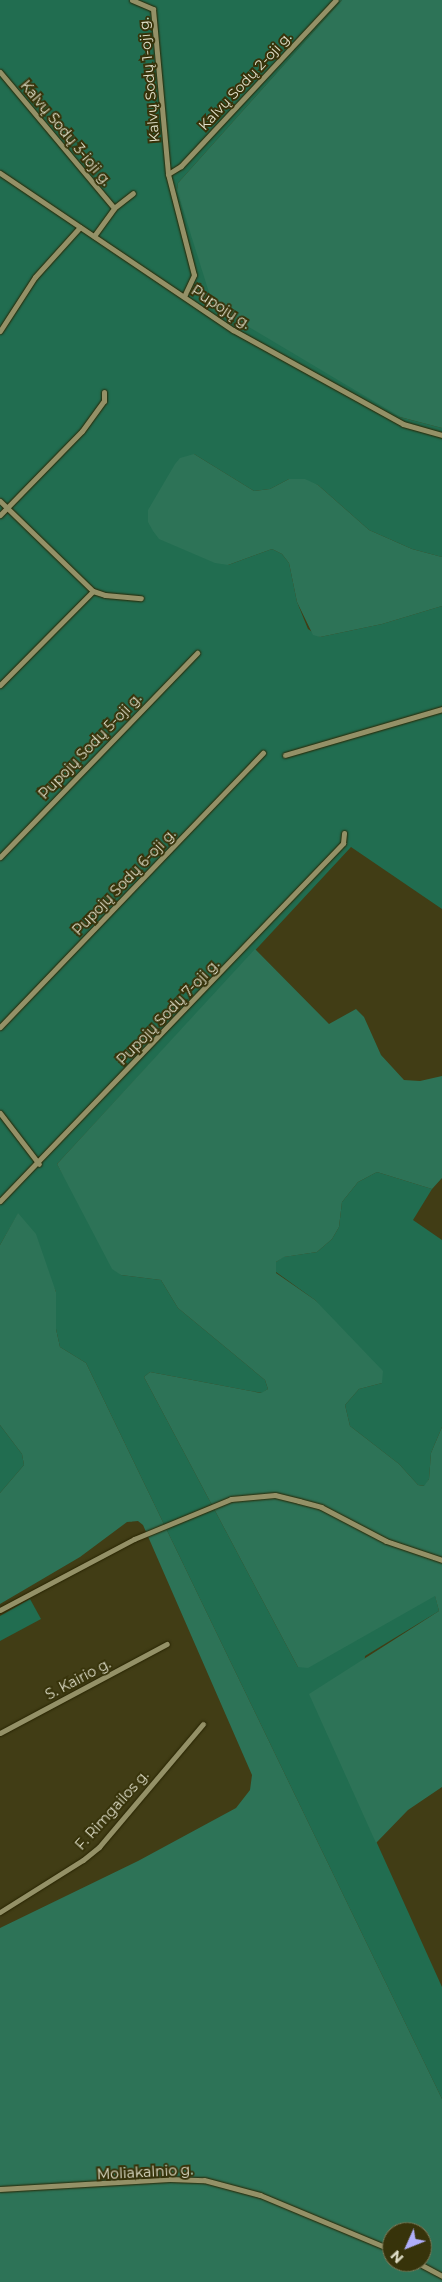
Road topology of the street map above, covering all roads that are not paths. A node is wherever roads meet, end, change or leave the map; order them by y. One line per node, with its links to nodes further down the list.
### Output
1 (132, 0): 5 (street, Kalvų Sodų 1-oji g.)
2 (336, 0): 5 (street, Kalvų Sodų 2-oji g.)
3 (0, 72): 7 (street, Kalvų Sodų 3-ioji g.)
4 (0, 173): 8 (street, Pupojų g.)
5 (168, 174): 10 (street)
6 (133, 193): 7 (street)
7 (114, 208): 9 (street)
8 (80, 227): 9 (street, Pupojų g.); 11 (street)
9 (94, 236): 10 (street, Pupojų g.)
10 (184, 296): 13 (street, Pupojų g.)
11 (0, 331)
12 (104, 392): 15 (street)
13 (442, 435)
14 (0, 501): 15 (street)
15 (7, 508): 16 (street); 17 (street)
16 (0, 515)
17 (93, 591): 18 (street); 20 (street)
18 (141, 598)
19 (197, 653): 25 (street, Pupojų Sodų 5-oji g.)
20 (0, 685)
21 (442, 709): 23 (street)
22 (263, 753): 26 (street, Pupojų Sodų 6-oji g.)
23 (285, 754)
24 (344, 833): 28 (street, Pupojų Sodų 7-oji g.)
25 (0, 857)
26 (0, 1027)
27 (0, 1113): 28 (street)
28 (39, 1164): 29 (street, Pupojų Sodų 7-oji g.)
29 (0, 1201)
30 (442, 1560): 31 (street)
31 (0, 1610)
32 (167, 1644): 34 (street, S. Kairio g.)
33 (203, 1724): 35 (street, F. Rimgailos g.)
34 (0, 1734)
35 (0, 1912)
36 (0, 2189): 37 (street, Moliakalnio g.)
37 (382, 2246)

